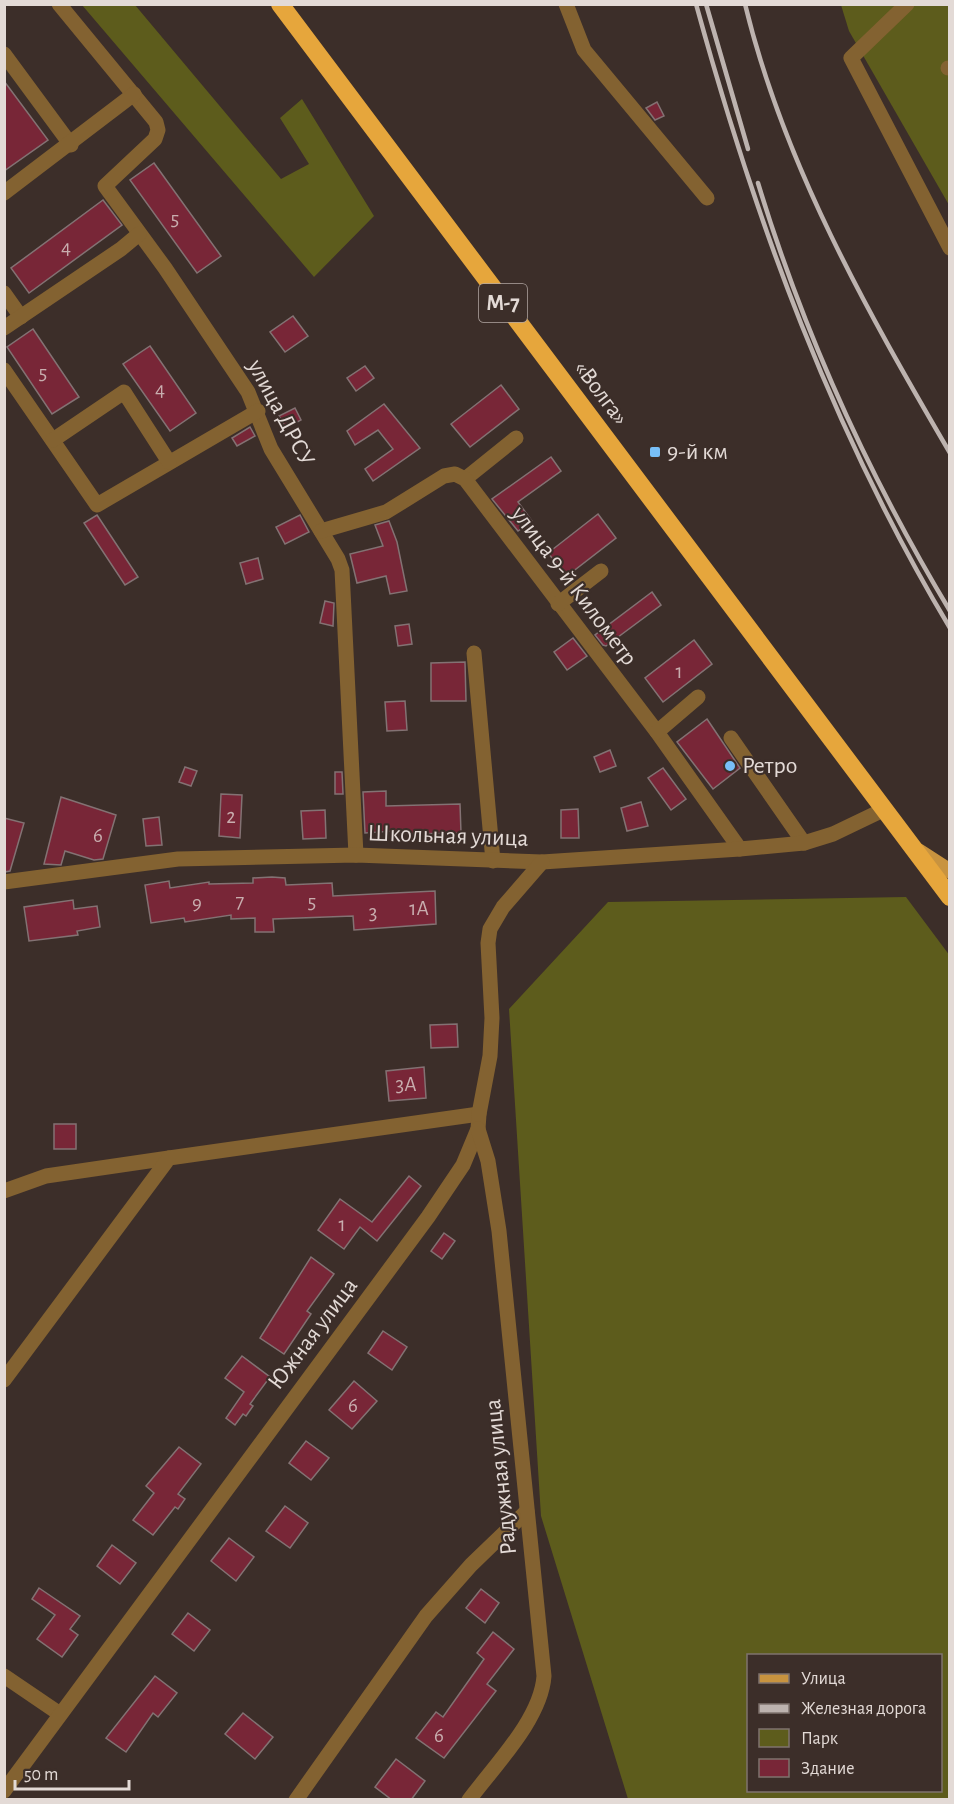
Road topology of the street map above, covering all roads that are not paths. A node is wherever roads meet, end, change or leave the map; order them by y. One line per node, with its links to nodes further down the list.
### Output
1 (59, 4): 6 (street, улица ДРСУ)
2 (280, 4): 28 (highway, «Волга» / М-7)
3 (566, 4): 9 (street)
4 (907, 4): 11 (street)
5 (4, 54): 7 (street)
6 (134, 94): 7 (street); 10 (street, улица ДРСУ)
7 (71, 145): 8 (street)
8 (4, 193)
9 (707, 198)
10 (139, 234): 13 (street); 16 (street, улица ДРСУ)
11 (950, 248)
12 (4, 293): 13 (street)
13 (21, 317): 14 (street)
14 (4, 328)
15 (4, 370): 18 (street)
16 (258, 411): 19 (street); 21 (street, улица ДРСУ)
17 (516, 438): 20 (street)
18 (52, 440): 19 (street); 19 (street)
19 (169, 462)
20 (465, 479): 21 (street); 23 (street, улица 9-й Километр)
21 (321, 531): 32 (street, улица ДРСУ)
22 (601, 571): 23 (street)
23 (558, 604): 26 (street, улица 9-й Километр)
24 (474, 653): 33 (street)
25 (698, 697): 26 (street)
26 (657, 732): 31 (street, улица 9-й Километр)
27 (730, 738): 29 (street)
28 (883, 810): 29 (street, Школьная улица); 30 (highway, М-7)
29 (804, 843): 31 (street, Школьная улица)
30 (908, 843): 35 (main road); 37 (highway, М-7)
31 (740, 849): 34 (street, Школьная улица)
32 (356, 855): 33 (street, Школьная улица); 36 (street, Школьная улица)
33 (493, 861): 34 (street, Школьная улица)
34 (542, 862): 38 (street, Южная улица)
35 (950, 871)
36 (4, 882)
37 (950, 897)
38 (478, 1122): 39 (street); 42 (street, Радужная улица); 44 (street, Южная улица)
39 (169, 1158): 40 (street); 41 (street)
40 (4, 1191)
41 (4, 1380)
42 (527, 1510): 46 (street); 47 (street, Радужная улица)
43 (4, 1676): 44 (street)
44 (60, 1714): 45 (street, Южная улица)
45 (4, 1791)
46 (296, 1800)
47 (469, 1800)

